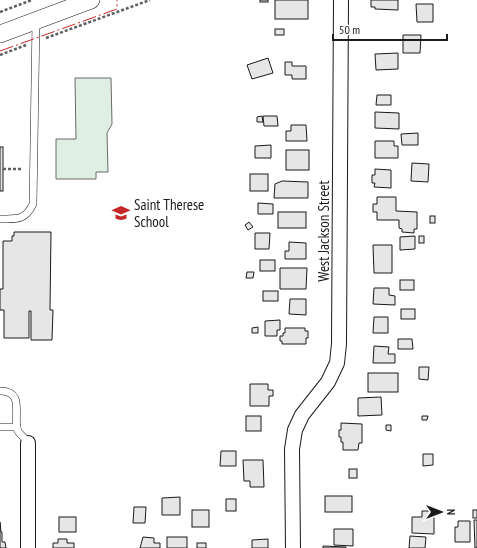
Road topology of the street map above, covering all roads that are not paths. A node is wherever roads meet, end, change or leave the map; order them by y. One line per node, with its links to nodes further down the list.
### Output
1 (91, 0): 3 (street)
2 (341, 0): 11 (street, West Jackson Street)
3 (36, 21): 4 (street); 5 (lane)
4 (0, 34)
5 (0, 219)
6 (0, 391): 7 (lane)
7 (17, 427): 8 (lane); 9 (lane)
8 (0, 428)
9 (28, 442): 10 (street)
10 (28, 548)
11 (292, 548)

